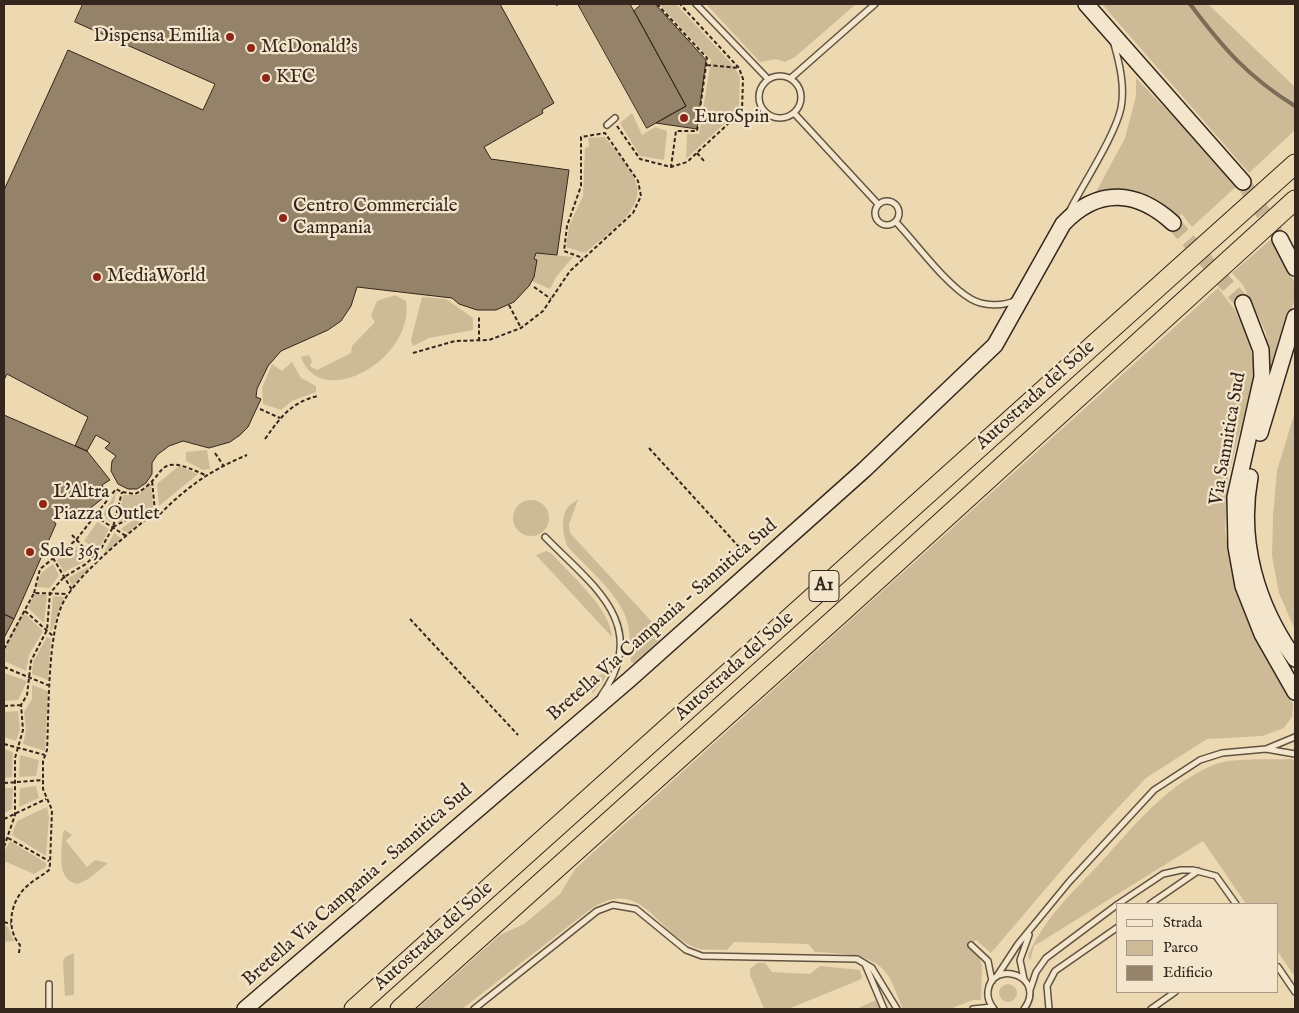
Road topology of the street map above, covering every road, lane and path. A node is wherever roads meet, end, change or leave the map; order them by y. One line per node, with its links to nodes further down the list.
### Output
1 (657, 4): 7 (path)
2 (680, 4): 8 (path)
3 (696, 4): 10 (lane)
4 (875, 4): 9 (lane)
5 (1086, 4): 6 (street)
6 (1111, 32): 18 (street); 23 (lane)
7 (707, 65): 8 (path); 17 (path)
8 (738, 68): 14 (path)
9 (791, 78): 10 (lane); 11 (lane)
10 (768, 79): 11 (lane)
11 (794, 113): 20 (lane)
12 (614, 119): 13 (lane); 17 (path)
13 (606, 125)
14 (697, 153): 15 (path); 17 (path)
15 (705, 162)
16 (1295, 164): 117 (highway, Autostrada del Sole / A1)
17 (671, 167)
18 (1244, 182)
19 (1295, 200): 118 (highway, Autostrada del Sole / A1)
20 (878, 204): 21 (lane); 21 (lane)
21 (896, 222): 28 (lane)
22 (1173, 223): 23 (street)
23 (1063, 224): 28 (street, Bretella Via Campania - Sannitica Sud)
24 (1280, 239): 26 (street)
25 (583, 258): 25 (path); 29 (path)
26 (1295, 268)
27 (534, 287): 29 (path)
28 (1024, 295): 76 (street, Bretella Via Campania - Sannitica Sud)
29 (551, 299): 34 (path)
30 (1243, 303): 73 (street, Via Sannitica Sud)
31 (509, 305): 34 (path)
32 (479, 316): 35 (path)
33 (1295, 317): 69 (street, Via Sannitica Sud)
34 (521, 328): 35 (path)
35 (478, 340): 36 (path)
36 (413, 353)
37 (318, 396): 39 (path)
38 (260, 410): 39 (path)
39 (280, 418): 40 (path)
40 (264, 439)
41 (649, 448): 55 (path)
42 (215, 453): 44 (path)
43 (247, 455): 44 (path)
44 (223, 465): 45 (path)
45 (206, 475): 46 (path); 48 (path)
46 (152, 480): 47 (path); 48 (path)
47 (122, 492): 49 (path); 50 (path)
48 (155, 512): 50 (path); 52 (path)
49 (95, 516): 50 (path); 54 (path)
50 (113, 528): 52 (path); 57 (path)
51 (72, 535): 54 (path)
52 (126, 536): 58 (path)
53 (545, 537): 76 (lane)
54 (76, 540): 56 (path); 57 (path)
55 (740, 548)
56 (53, 558): 59 (path); 61 (path)
57 (94, 558): 58 (path); 59 (path)
58 (98, 563): 60 (path)
59 (64, 577): 60 (path); 62 (path)
60 (72, 590): 63 (path)
61 (34, 593): 62 (path); 64 (path)
62 (50, 594): 63 (path); 66 (path)
63 (68, 594): 67 (path)
64 (25, 611): 66 (path); 68 (path)
65 (410, 619): 77 (path)
66 (47, 630): 67 (path); 71 (path)
67 (54, 636): 72 (path)
68 (4, 649)
69 (1295, 659)
70 (4, 667): 71 (path)
71 (30, 679): 72 (path); 74 (path)
72 (50, 687): 83 (path)
73 (1295, 692)
74 (21, 705): 75 (path); 80 (path)
75 (4, 706)
76 (587, 714): 116 (street, Bretella Via Campania - Sannitica Sud)
77 (518, 735)
78 (1295, 736): 81 (lane)
79 (4, 744): 80 (path)
80 (18, 748): 83 (path); 85 (path)
81 (1266, 749): 82 (lane); 101 (lane)
82 (1295, 754)
83 (45, 755): 84 (path)
84 (43, 780): 85 (path); 87 (path)
85 (16, 782): 86 (path); 88 (path)
86 (4, 783)
87 (46, 799): 88 (path); 92 (path)
88 (15, 814): 89 (path); 90 (path)
89 (4, 819)
90 (8, 838): 91 (path); 92 (path)
91 (4, 847)
92 (50, 862): 99 (path)
93 (1198, 871): 94 (lane); 95 (lane); 96 (lane)
94 (1120, 903)
95 (1151, 903)
96 (1235, 903)
97 (1116, 906): 110 (lane)
98 (4, 922): 99 (path)
99 (12, 924): 103 (path)
100 (1116, 928): 124 (lane)
101 (1031, 930): 106 (lane); 107 (lane)
102 (971, 944): 108 (lane)
103 (19, 953)
104 (864, 964): 119 (lane); 120 (lane); 121 (lane)
105 (1279, 968): 111 (lane)
106 (997, 976): 107 (lane); 108 (lane)
107 (1025, 980): 110 (lane)
108 (992, 981): 114 (lane)
109 (49, 984): 115 (lane)
110 (1030, 990): 113 (lane)
111 (1295, 992)
112 (1174, 993): 125 (lane)
113 (1029, 1006): 123 (lane)
114 (993, 1008): 122 (lane)
115 (49, 1009)
116 (244, 1009)
117 (354, 1009)
118 (400, 1009)
119 (474, 1009)
120 (884, 1009)
121 (897, 1009)
122 (973, 1009)
123 (1024, 1009)
124 (1049, 1009)
125 (1150, 1009)

